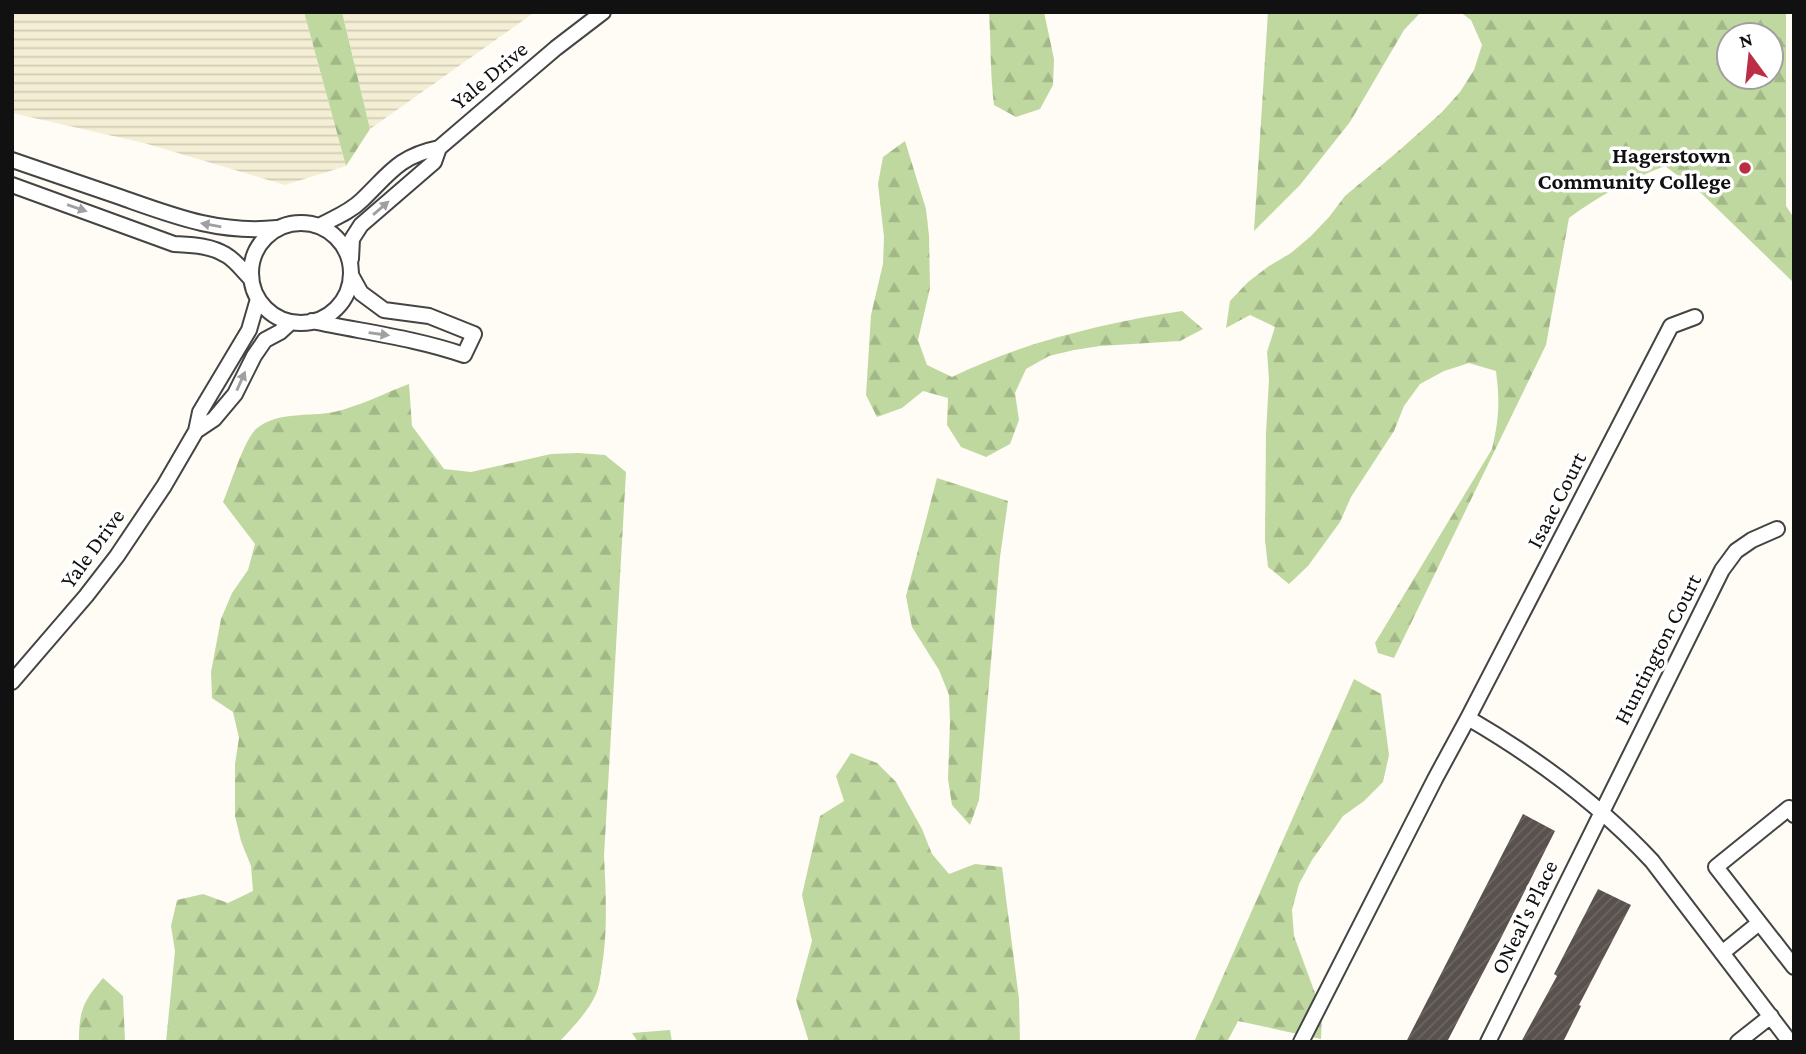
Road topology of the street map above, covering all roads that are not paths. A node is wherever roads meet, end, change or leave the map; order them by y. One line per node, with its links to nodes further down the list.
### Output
1 (603, 12): 2 (street, Yale Drive)
2 (439, 148): 5 (street, Yale Drive); 7 (street, Yale Drive, one-way to 2)
3 (12, 160): 6 (street, one-way to 3)
4 (12, 185): 8 (street, one-way to 8)
5 (319, 226): 6 (street); 7 (street)
6 (279, 228): 8 (street)
7 (351, 269): 11 (street); 11 (street, one-way to 7)
8 (251, 279): 9 (street)
9 (258, 299): 12 (street); 13 (street, Yale Drive)
10 (1695, 317): 16 (street, Isaac Court)
11 (312, 321): 12 (street)
12 (291, 322): 13 (street, Yale Drive, one-way to 12)
13 (196, 431): 15 (street, Yale Drive)
14 (1777, 529): 17 (street, Huntington Court)
15 (12, 682)
16 (1468, 718): 17 (street); 23 (street, Isaac Court)
17 (1601, 811): 20 (street); 24 (street, ONeal's Place)
18 (1794, 815): 19 (street)
19 (1759, 923): 20 (street); 21 (street)
20 (1723, 953): 22 (street)
21 (1794, 967)
22 (1771, 1016): 25 (street); 26 (street)
23 (1301, 1042)
24 (1488, 1042)
25 (1738, 1042)
26 (1790, 1042)

